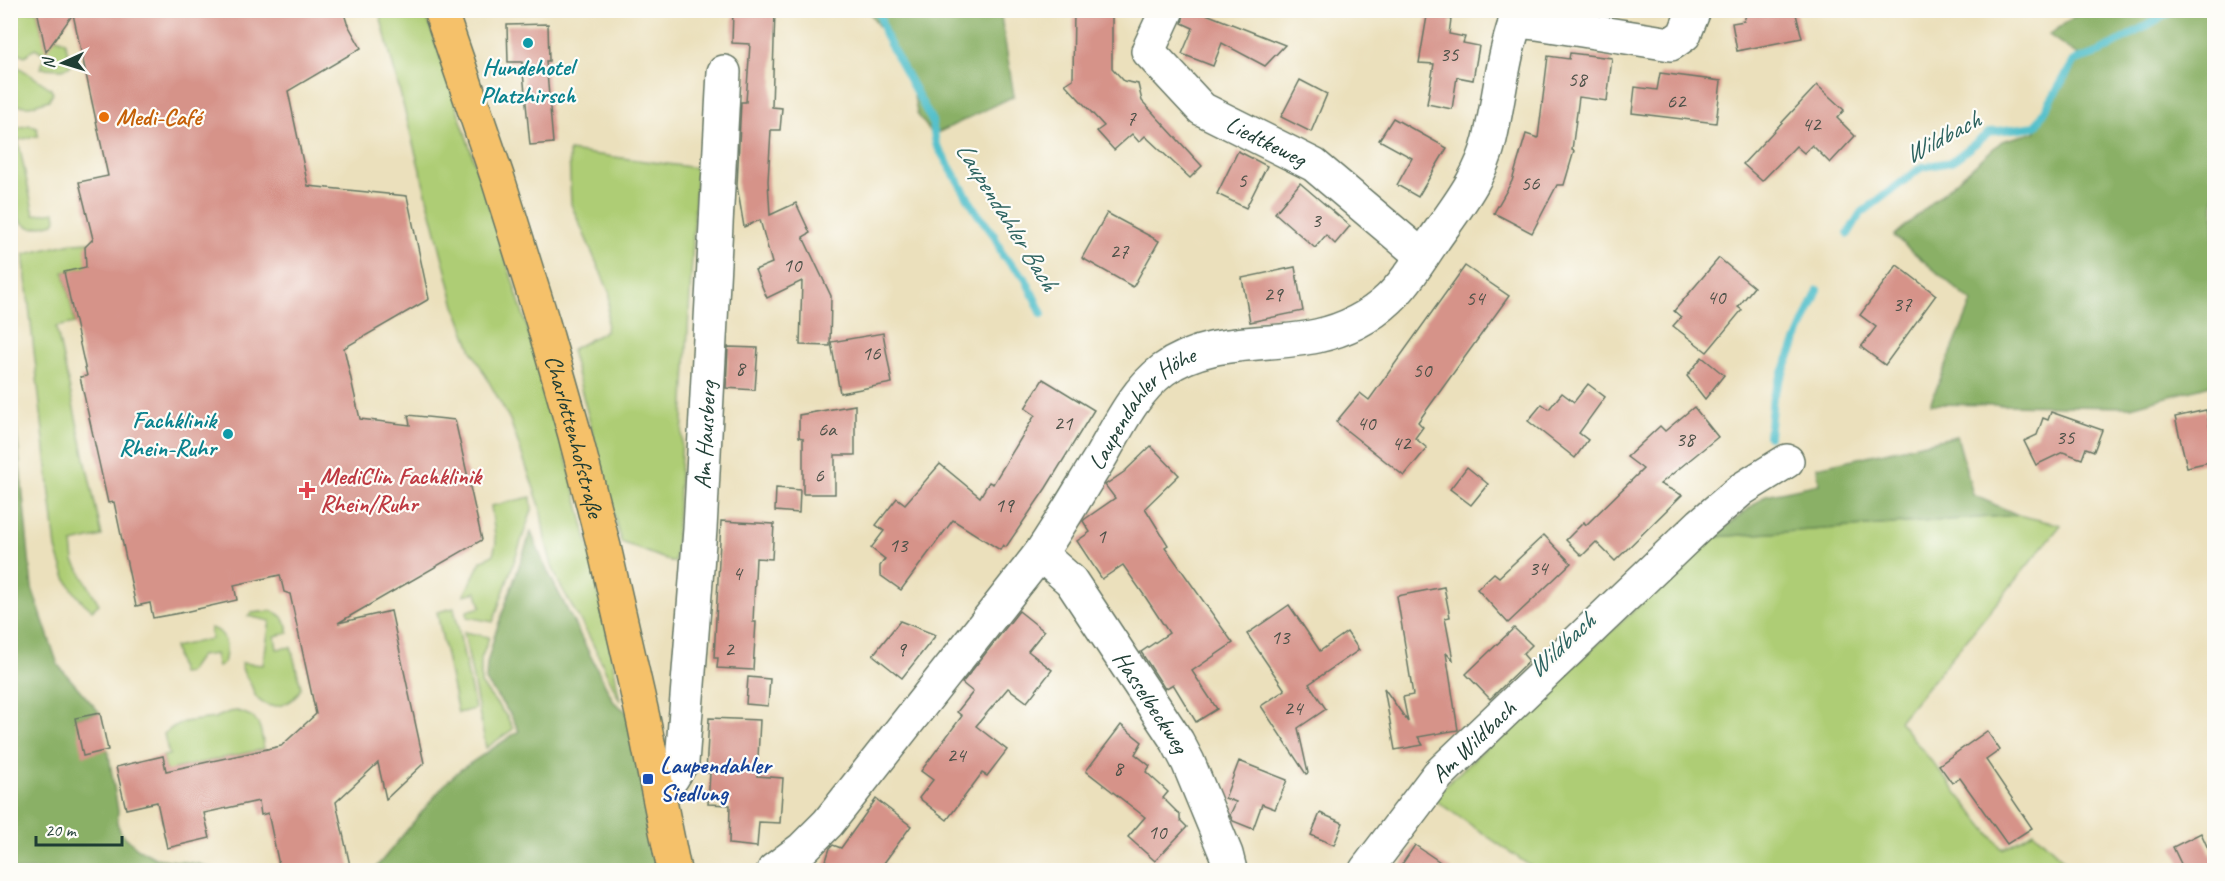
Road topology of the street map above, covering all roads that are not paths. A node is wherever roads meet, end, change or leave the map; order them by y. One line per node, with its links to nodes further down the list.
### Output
1 (440, 10): 9 (main road, Charlottenhofstraße)
2 (1167, 10): 6 (street, Liedtkeweg)
3 (1694, 10): 4 (street, Laupendahler Höhe)
4 (1517, 16): 6 (street, Laupendahler Höhe)
5 (724, 72): 9 (street, Am Hausberg)
6 (1422, 256): 8 (street, Laupendahler Höhe)
7 (1787, 461): 13 (street, Am Wildbach)
8 (1040, 554): 11 (street, Laupendahler Höhe); 12 (street, Hasselbeckweg)
9 (658, 788): 10 (main road, Charlottenhofstraße)
10 (674, 870)
11 (774, 870)
12 (1230, 870)
13 (1366, 870)

